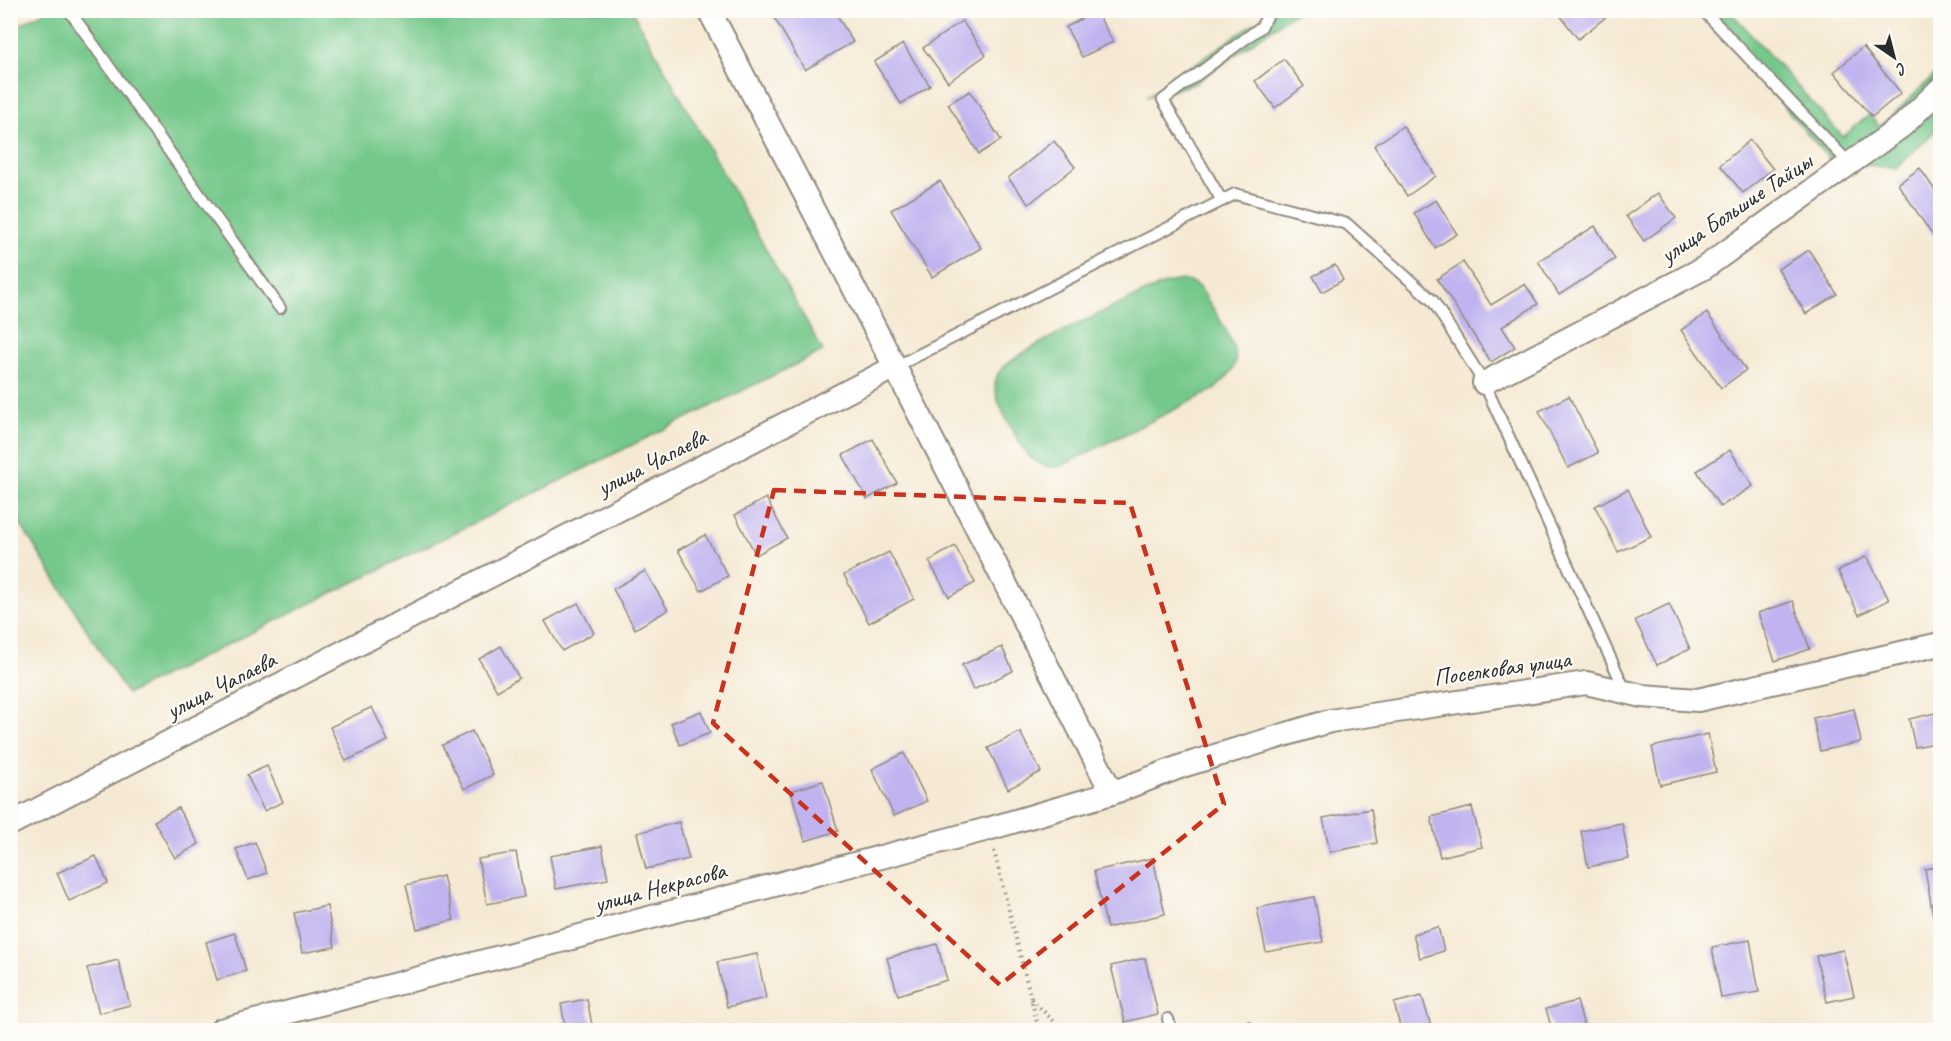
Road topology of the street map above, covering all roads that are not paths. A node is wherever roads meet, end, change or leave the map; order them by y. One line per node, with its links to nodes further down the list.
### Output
1 (69, 10): 8 (lane)
2 (709, 10): 9 (street)
3 (1271, 10): 7 (lane)
4 (1703, 10): 6 (lane)
5 (1941, 89): 6 (street, улица Большие Тайцы)
6 (1849, 163): 10 (street, улица Большие Тайцы)
7 (1222, 201): 9 (lane); 10 (lane)
8 (280, 308)
9 (895, 367): 13 (street); 14 (street, улица Чапаева)
10 (1484, 383): 12 (lane)
11 (1941, 644): 12 (street, Поселковая улица)
12 (1626, 692): 13 (street, Поселковая улица)
13 (1112, 793): 16 (street, улица Некрасова)
14 (10, 824)
15 (1168, 1019): 17 (lane)
16 (221, 1030)
17 (1171, 1030)

